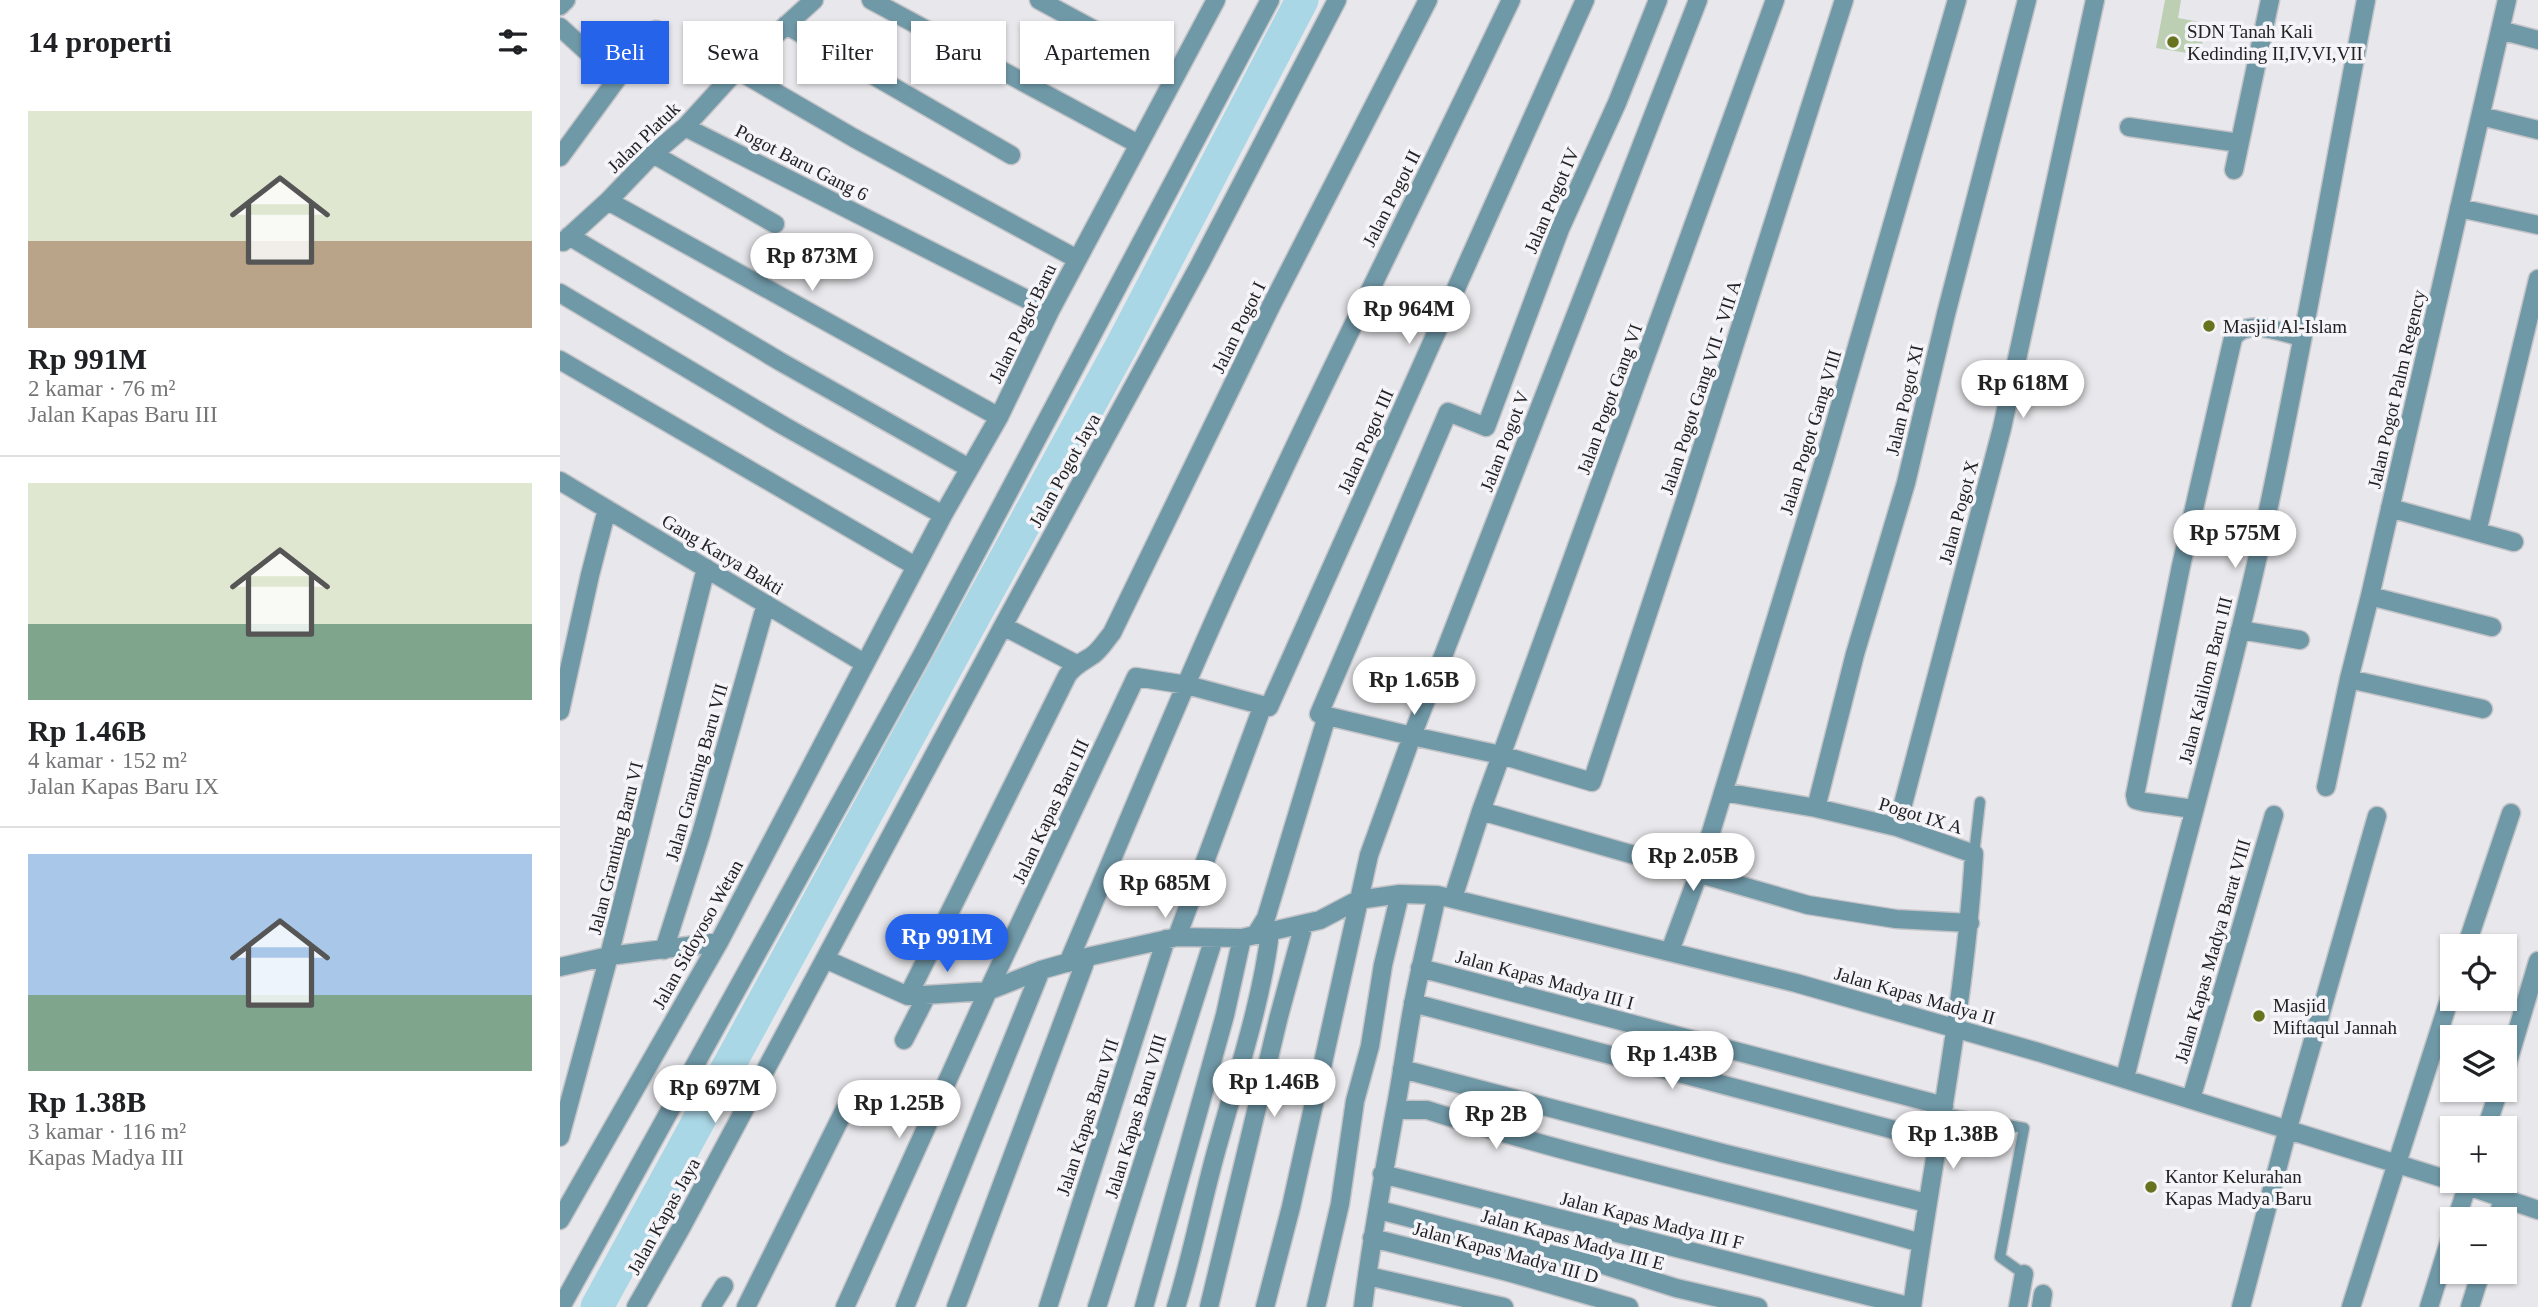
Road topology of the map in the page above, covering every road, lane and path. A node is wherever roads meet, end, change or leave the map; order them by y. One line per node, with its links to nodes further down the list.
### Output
1 (566, 0): 21 (street)
2 (814, 0): 22 (street, Jalan Platuk)
3 (871, 0): 37 (street)
4 (1039, 0): 28 (street)
5 (1216, 0): 28 (street, Jalan Pogot Baru)
6 (1270, 0): 146 (street)
7 (1337, 0): 65 (street, Jalan Pogot Jaya)
8 (1428, 0): 70 (street, Jalan Pogot I)
9 (1511, 0): 72 (street, Jalan Pogot II)
10 (1585, 0): 73 (street, Jalan Pogot III)
11 (1658, 0): 76 (street, Jalan Pogot IV)
12 (1698, 0): 77 (street, Jalan Pogot V)
13 (1774, 0): 78 (street, Jalan Pogot Gang VI)
14 (1844, 0): 78 (street, Jalan Pogot Gang VII - VII A)
15 (1957, 0): 80 (street, Jalan Pogot Gang VIII)
16 (2027, 0): 82 (street, Jalan Pogot XI)
17 (2095, 0): 88 (street, Jalan Pogot X)
18 (2270, 0): 36 (street)
19 (2366, 0): 51 (street, Jalan Kalilom Baru III)
20 (2507, 0): 25 (street, Jalan Pogot Palm Regency)
21 (560, 6)
22 (786, 25): 24 (street, Jalan Platuk); 39 (street)
23 (560, 27): 27 (street)
24 (783, 28)
25 (2500, 30): 26 (street); 32 (street, Jalan Pogot Palm Regency)
26 (2538, 40)
27 (581, 46)
28 (1176, 74): 37 (street, Jalan Pogot Baru)
29 (613, 84): 40 (street)
30 (725, 84): 33 (street, Jalan Platuk)
31 (760, 84): 47 (street)
32 (2481, 116): 35 (street); 43 (street, Jalan Pogot Palm Regency)
33 (685, 127): 38 (street, Jalan Platuk); 50 (street, Pogot Baru Gang 6)
34 (2129, 127): 36 (street)
35 (2538, 130)
36 (2239, 143): 41 (street)
37 (1138, 144): 47 (street, Jalan Pogot Baru)
38 (653, 154): 42 (street, Jalan Platuk); 44 (street)
39 (1011, 155)
40 (560, 157)
41 (2234, 170)
42 (608, 201): 46 (street, Jalan Platuk); 53 (street)
43 (2459, 208): 45 (street); 56 (street, Jalan Pogot Palm Regency)
44 (775, 224)
45 (2538, 225)
46 (564, 240): 54 (street)
47 (1077, 258): 50 (street, Jalan Pogot Baru)
48 (2538, 279): 59 (street)
49 (560, 293): 58 (street)
50 (1050, 312): 53 (street, Jalan Pogot Baru)
51 (2302, 337): 67 (street, Jalan Kalilom Baru III); 83 (street)
52 (560, 360): 61 (street)
53 (999, 417): 54 (street, Jalan Pogot Baru)
54 (969, 468): 58 (street, Jalan Pogot Baru)
55 (560, 481): 57 (street, Gang Karya Bakti)
56 (2390, 508): 59 (street); 63 (street, Jalan Pogot Palm Regency)
57 (607, 509): 62 (street, Gang Karya Bakti); 75 (street)
58 (943, 514): 61 (street, Jalan Pogot Baru)
59 (2477, 532): 60 (street)
60 (2514, 542)
61 (915, 566): 69 (street, Jalan Pogot Baru)
62 (706, 568): 64 (street, Gang Karya Bakti); 103 (street, Jalan Granting Baru VI)
63 (2370, 596): 66 (street); 71 (street, Jalan Pogot Palm Regency)
64 (766, 604): 69 (street, Gang Karya Bakti); 101 (street, Jalan Granting Baru VII)
65 (1003, 626): 70 (street); 105 (street, Jalan Pogot Jaya)
66 (2492, 627)
67 (2240, 630): 68 (street); 83 (street, Jalan Kalilom Baru III)
68 (2300, 640)
69 (864, 663): 100 (street, Jalan Sidoyoso Wetan)
70 (1076, 664): 114 (street)
71 (2348, 679): 74 (street); 79 (street, Jalan Pogot Palm Regency)
72 (1187, 685): 73 (street); 107 (street, Jalan Pogot II); 111 (street, Jalan Kapas Baru III)
73 (1266, 706): 99 (street, Jalan Pogot III)
74 (2483, 709)
75 (560, 711)
76 (1327, 716): 77 (street); 97 (street)
77 (1412, 736): 78 (street); 92 (street, Jalan Pogot V)
78 (1502, 755): 84 (street, Jalan Pogot Gang VI)
79 (2326, 787)
80 (1723, 792): 82 (street, Pogot IX A); 90 (street, Jalan Pogot Gang VIII)
81 (1980, 802): 89 (lane)
82 (1816, 808): 88 (street, Pogot IX A)
83 (2193, 809): 121 (street, Jalan Kalilom Baru III)
84 (1481, 811): 90 (street); 91 (street, Jalan Pogot Gang VI)
85 (2511, 813): 96 (street)
86 (2274, 815): 122 (street, Jalan Kapas Madya Barat VIII)
87 (2377, 816): 126 (street)
88 (1897, 827): 89 (street, Pogot IX A)
89 (1974, 854): 94 (street, Pogot IX A)
90 (1698, 875): 94 (street); 102 (street, Jalan Pogot Gang VIII)
91 (1445, 897): 93 (street, Jalan Kapas Madya II); 102 (street, Jalan Kapas Madya II); 109 (street, Jalan Pogot Gang VI)
92 (1358, 900): 93 (street, Jalan Kapas Madya II); 95 (street, Jalan Kapas Madya II); 158 (street, Jalan Pogot V)
93 (1398, 903): 159 (street)
94 (1970, 923): 117 (street, Pogot IX A)
95 (1304, 924): 97 (street, Jalan Kapas Madya II); 157 (street)
96 (2470, 934)
97 (1256, 935): 98 (street, Jalan Kapas Madya II); 155 (street); 156 (street)
98 (1214, 937): 99 (street, Jalan Kapas Madya II); 154 (street, Jalan Kapas Baru VIII)
99 (1171, 938): 104 (street, Jalan Kapas Madya II); 153 (street, Jalan Kapas Baru VII)
100 (719, 942): 101 (street); 138 (street, Jalan Sidoyoso Wetan)
101 (664, 950): 103 (street)
102 (1670, 951): 117 (street, Jalan Kapas Madya II)
103 (609, 956): 108 (street); 127 (street, Jalan Granting Baru VI)
104 (1087, 957): 107 (street, Jalan Kapas Madya II); 152 (street)
105 (825, 960): 114 (street); 147 (street, Jalan Kapas Jaya)
106 (2538, 961): 112 (street)
107 (1068, 963): 110 (street, Jalan Kapas Madya II)
108 (560, 967)
109 (1420, 968): 115 (street, Jalan Pogot Gang VI); 124 (street, Jalan Kapas Madya III I)
110 (1041, 970): 111 (street, Jalan Kapas Madya II); 151 (street)
111 (988, 990): 113 (street, Jalan Kapas Madya II); 150 (street, Jalan Kapas Baru III)
112 (2534, 990): 118 (street)
113 (927, 995): 114 (street, Jalan Kapas Madya II); 119 (street)
114 (908, 996)
115 (1413, 1003): 120 (street, Jalan Pogot Gang VI); 128 (street)
116 (2445, 1011): 129 (street)
117 (1957, 1029): 121 (street, Jalan Kapas Madya II); 124 (street, Pogot IX A)
118 (2517, 1038)
119 (904, 1040)
120 (1402, 1069): 125 (street, Jalan Pogot Gang VI); 134 (street)
121 (2124, 1078): 122 (street, Jalan Kapas Madya II)
122 (2192, 1099): 126 (street, Jalan Kapas Madya II)
123 (846, 1105): 149 (street)
124 (1943, 1109): 128 (street, Pogot IX A); 142 (lane)
125 (1396, 1110): 130 (street, Jalan Pogot Gang VI); 140 (street)
126 (2288, 1128): 129 (street, Jalan Kapas Madya II); 166 (street)
127 (560, 1138)
128 (1940, 1143): 134 (street, Pogot IX A)
129 (2396, 1162): 131 (street, Jalan Kapas Madya II); 167 (street)
130 (1382, 1174): 136 (street, Jalan Pogot Gang VI); 164 (street, Jalan Kapas Madya III F)
131 (2440, 1176)
132 (2490, 1193): 133 (street, Jalan Kapas Madya II)
133 (2504, 1198): 135 (street); 137 (street, Jalan Kapas Madya II)
134 (1927, 1203): 140 (street, Pogot IX A)
135 (2501, 1207)
136 (1378, 1210): 139 (street, Jalan Pogot Gang VI); 163 (street, Jalan Kapas Madya III E)
137 (2538, 1210)
138 (562, 1211)
139 (1372, 1238): 143 (street, Jalan Pogot Gang VI); 162 (street, Jalan Kapas Madya III D)
140 (1921, 1243): 164 (street, Pogot IX A)
141 (2440, 1272): 168 (street)
142 (2024, 1274): 165 (street)
143 (1368, 1276): 160 (street, Jalan Pogot Gang VI); 161 (street)
144 (2477, 1284): 169 (street)
145 (724, 1286): 148 (street)
146 (561, 1307)
147 (636, 1307)
148 (711, 1307)
149 (746, 1307)
150 (845, 1307)
151 (905, 1307)
152 (956, 1307)
153 (1048, 1307)
154 (1097, 1307)
155 (1144, 1307)
156 (1176, 1307)
157 (1209, 1307)
158 (1265, 1307)
159 (1316, 1307)
160 (1363, 1307)
161 (1504, 1307)
162 (1629, 1307)
163 (1758, 1307)
164 (1912, 1307)
165 (2018, 1307)
166 (2241, 1307)
167 (2351, 1307)
168 (2429, 1307)
169 (2470, 1307)

